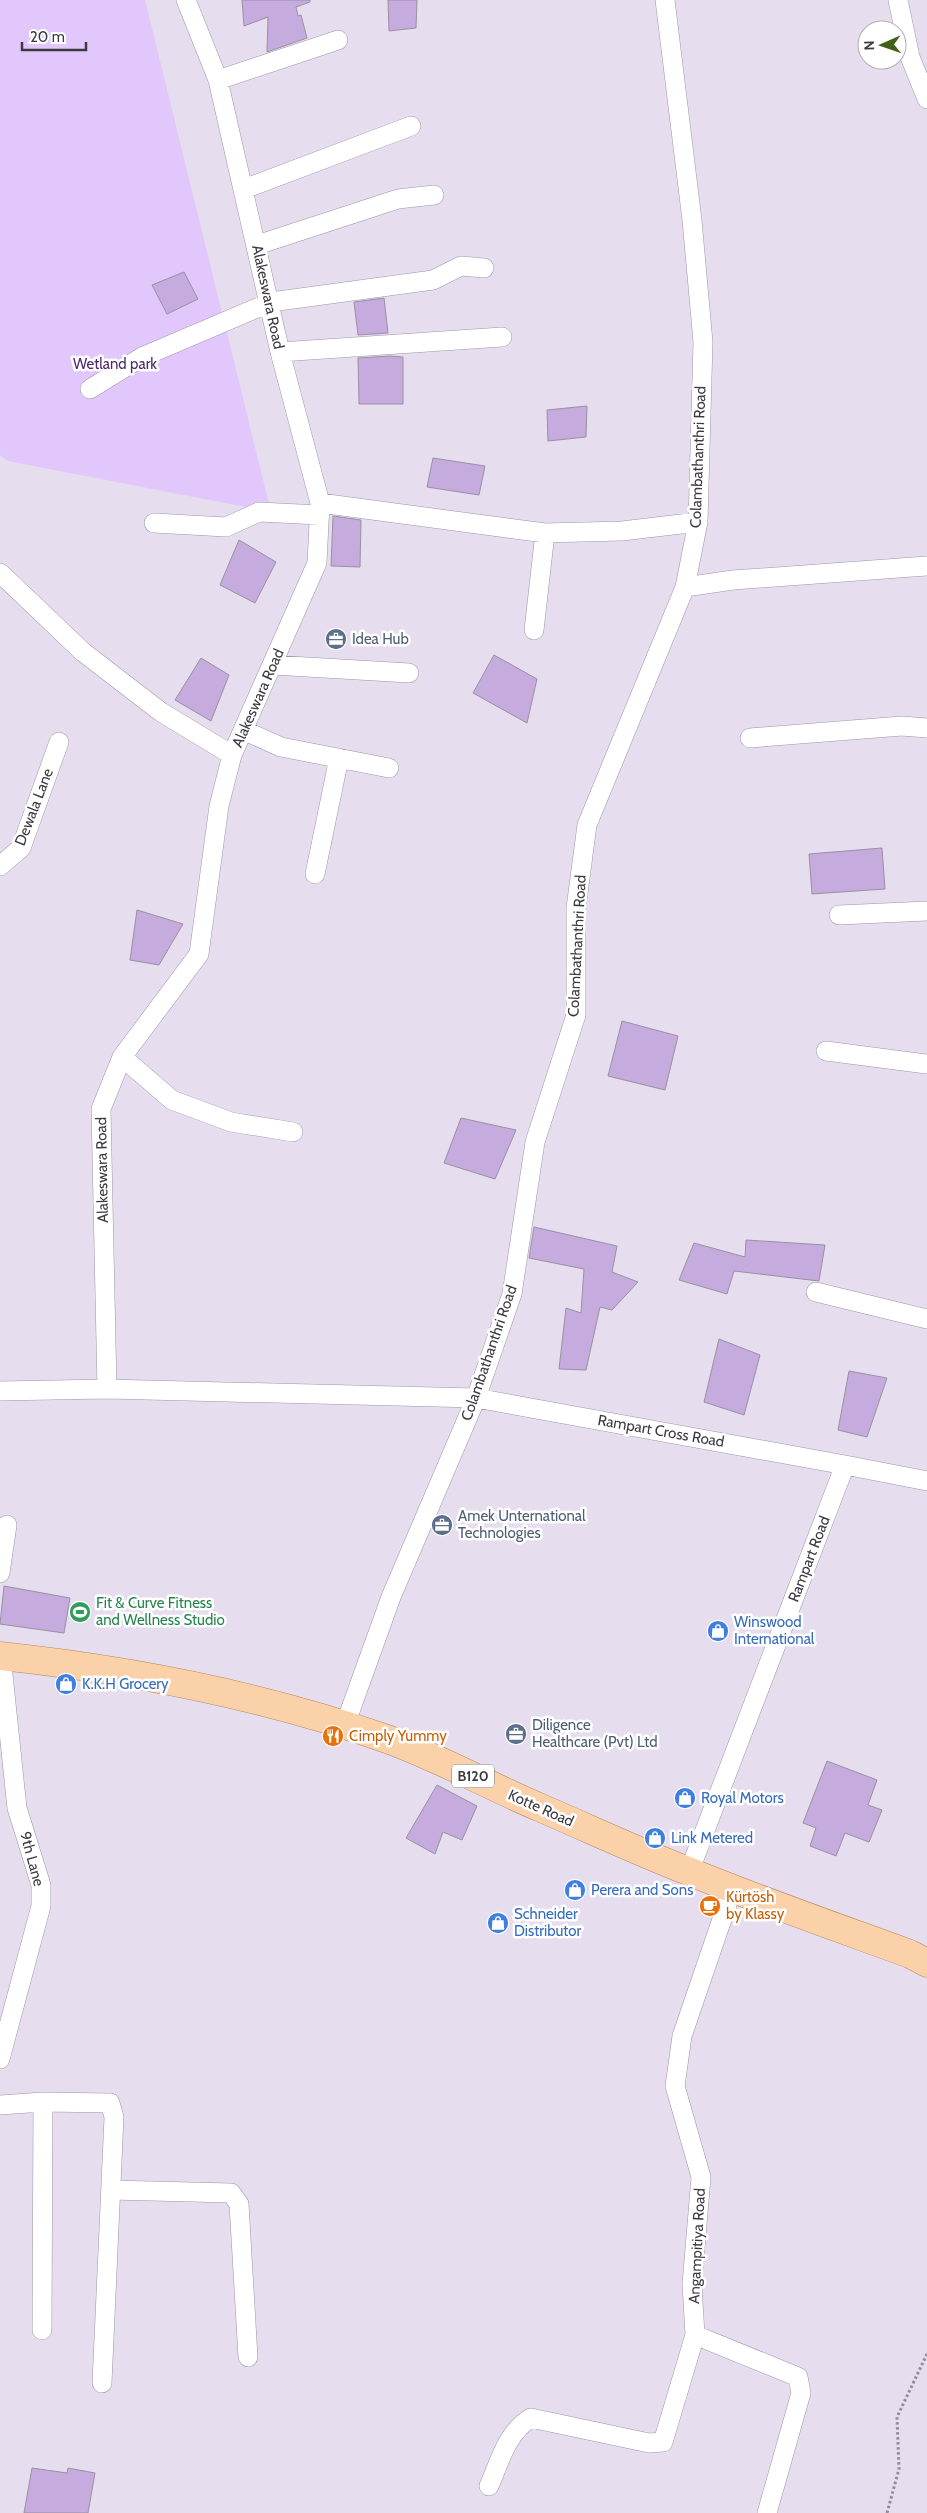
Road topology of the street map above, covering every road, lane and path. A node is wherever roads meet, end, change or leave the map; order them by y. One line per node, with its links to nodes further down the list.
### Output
1 (186, 0): 6 (street, Alakeswara Road)
2 (665, 0): 18 (street, Colambathanthri Road)
3 (898, 0): 5 (street)
4 (338, 40): 6 (street)
5 (918, 54): 7 (street)
6 (218, 80): 9 (street, Alakeswara Road)
7 (927, 100)
8 (411, 126): 9 (street)
9 (244, 189): 11 (street, Alakeswara Road)
10 (434, 195): 11 (street)
11 (257, 245): 13 (street, Alakeswara Road)
12 (484, 268): 13 (street)
13 (270, 302): 15 (street, Alakeswara Road); 16 (street)
14 (502, 337): 15 (street)
15 (280, 352): 17 (street, Alakeswara Road)
16 (90, 390)
17 (320, 509): 19 (street); 20 (street); 25 (street, Alakeswara Road)
18 (698, 522): 20 (street); 23 (street, Colambathanthri Road)
19 (154, 523)
20 (545, 533): 24 (street)
21 (927, 566): 23 (street)
22 (0, 573): 31 (street)
23 (685, 587): 46 (street, Colambathanthri Road)
24 (534, 630)
25 (273, 665): 26 (street); 28 (street, Alakeswara Road)
26 (409, 673)
27 (927, 728): 29 (street)
28 (243, 730): 31 (street, Alakeswara Road); 32 (street)
29 (750, 738)
30 (59, 742): 34 (street, Dewala Lane)
31 (232, 755): 39 (street, Alakeswara Road)
32 (339, 758): 33 (street); 35 (street)
33 (389, 768)
34 (0, 866)
35 (315, 874)
36 (927, 912): 37 (street)
37 (839, 915)
38 (826, 1051): 40 (street)
39 (122, 1058): 41 (street); 44 (street, Alakeswara Road)
40 (927, 1064)
41 (293, 1132)
42 (816, 1292): 43 (street)
43 (927, 1319)
44 (107, 1389): 45 (street); 46 (street)
45 (0, 1391)
46 (476, 1398): 47 (street, Rampart Cross Road); 52 (street, Colambathanthri Road)
47 (845, 1465): 48 (street); 53 (street, Rampart Road)
48 (927, 1481)
49 (7, 1525): 50 (street)
50 (0, 1573)
51 (0, 1656): 52 (main road, Kotte Road / B120); 56 (street, 9th Lane)
52 (345, 1725): 53 (main road, Kotte Road / B120)
53 (689, 1872): 54 (main road, Kotte Road / B120)
54 (733, 1887): 55 (main road, Kotte Road / B120); 61 (street, Angampitiya Road)
55 (927, 1962)
56 (0, 2059)
57 (44, 2102): 58 (street); 59 (street); 60 (street)
58 (0, 2105)
59 (111, 2190): 63 (street); 64 (street)
60 (42, 2330)
61 (695, 2335): 65 (street); 66 (street)
62 (927, 2354): 67 (path)
63 (248, 2357)
64 (102, 2382)
65 (489, 2486)
66 (767, 2513)
67 (887, 2513)

